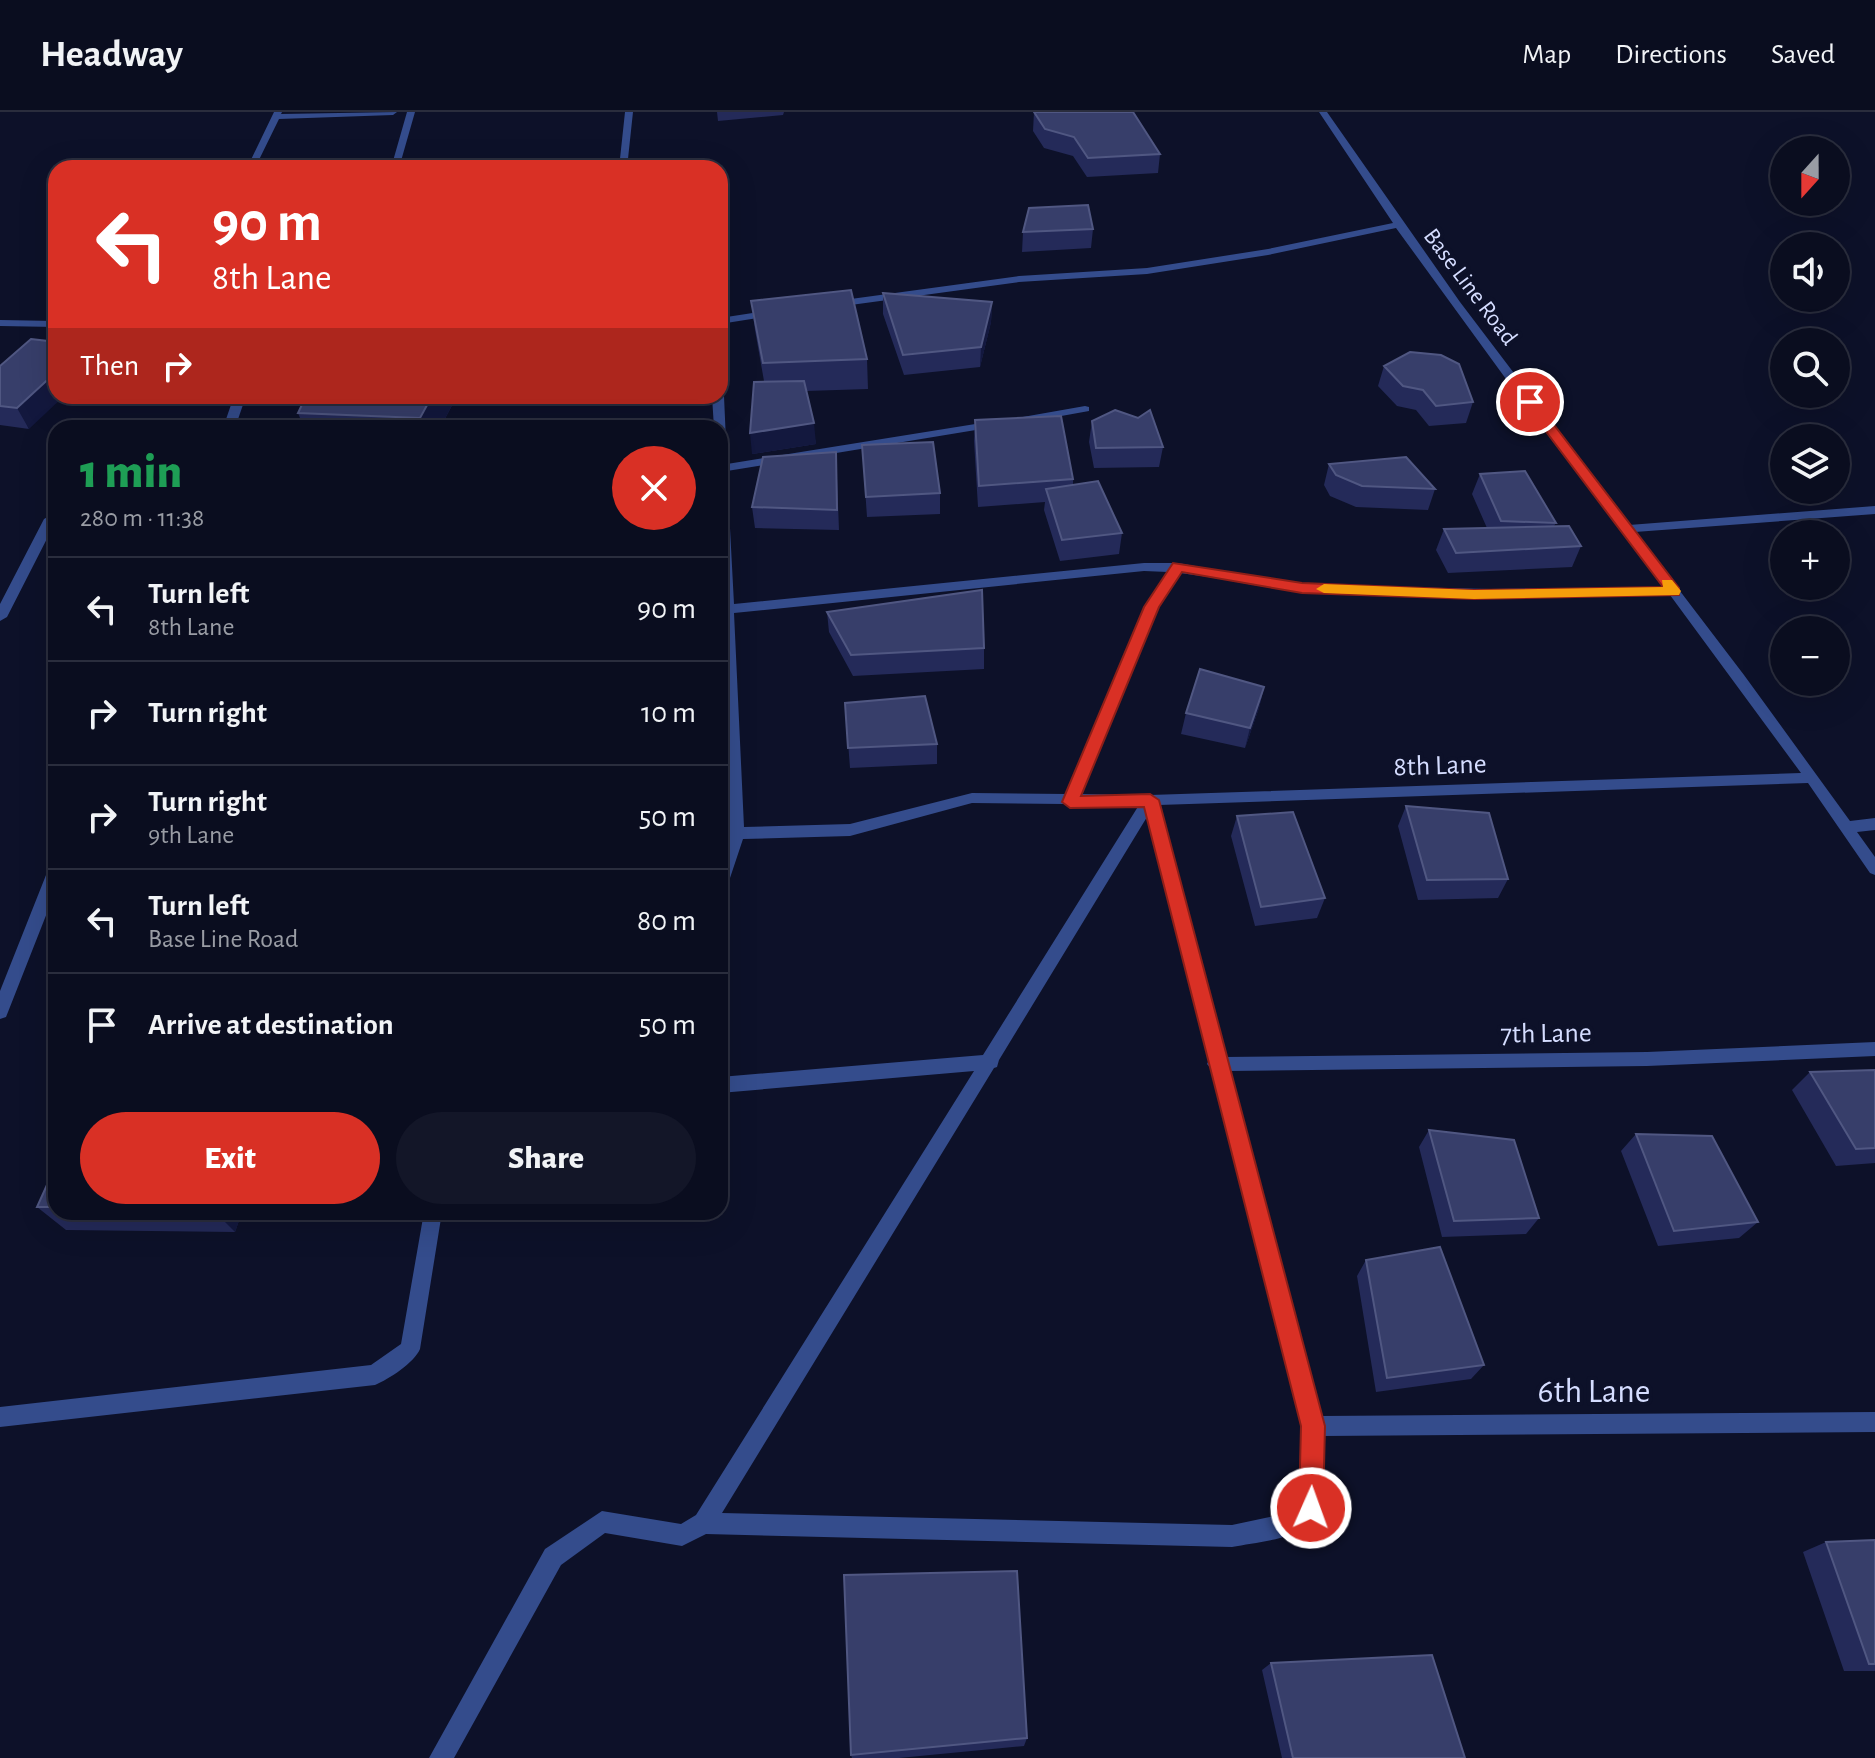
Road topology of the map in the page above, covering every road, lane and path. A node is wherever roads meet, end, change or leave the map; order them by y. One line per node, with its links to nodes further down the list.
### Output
1 (393, 112): 5 (street)
2 (411, 112): 7 (street)
3 (629, 112): 8 (street)
4 (1323, 112): 9 (street, Base Line Road)
5 (277, 115): 6 (street)
6 (255, 160)
7 (397, 160)
8 (624, 160)
9 (1396, 225): 10 (street); 19 (street, Base Line Road)
10 (830, 305)
11 (783, 312): 12 (street)
12 (728, 320)
13 (0, 323): 14 (street)
14 (48, 324)
15 (1085, 409): 16 (street)
16 (728, 467)
17 (1875, 510): 19 (street)
18 (48, 523): 24 (street)
19 (1627, 529): 22 (street, Base Line Road)
20 (1178, 567): 22 (street); 23 (street); 27 (street)
21 (728, 586): 23 (street)
22 (1674, 591): 25 (street, Base Line Road)
23 (729, 609): 30 (street)
24 (0, 617)
25 (1812, 778): 26 (street, 8th Lane); 29 (street, Base Line Road)
26 (1150, 800): 27 (street, 8th Lane); 36 (street); 37 (street)
27 (1070, 802): 30 (street, 8th Lane)
28 (1875, 824): 29 (street)
29 (1847, 827): 32 (street, Base Line Road)
30 (737, 833): 31 (street)
31 (728, 860)
32 (1875, 869)
33 (48, 890): 34 (street)
34 (0, 1012)
35 (1875, 1049): 37 (street, 7th Lane)
36 (991, 1062): 38 (street); 43 (street)
37 (1216, 1064): 42 (street)
38 (728, 1084)
39 (432, 1220): 40 (street)
40 (0, 1417)
41 (1875, 1422): 42 (street, 6th Lane)
42 (1313, 1426): 43 (street)
43 (704, 1523): 44 (street)
44 (441, 1758)

